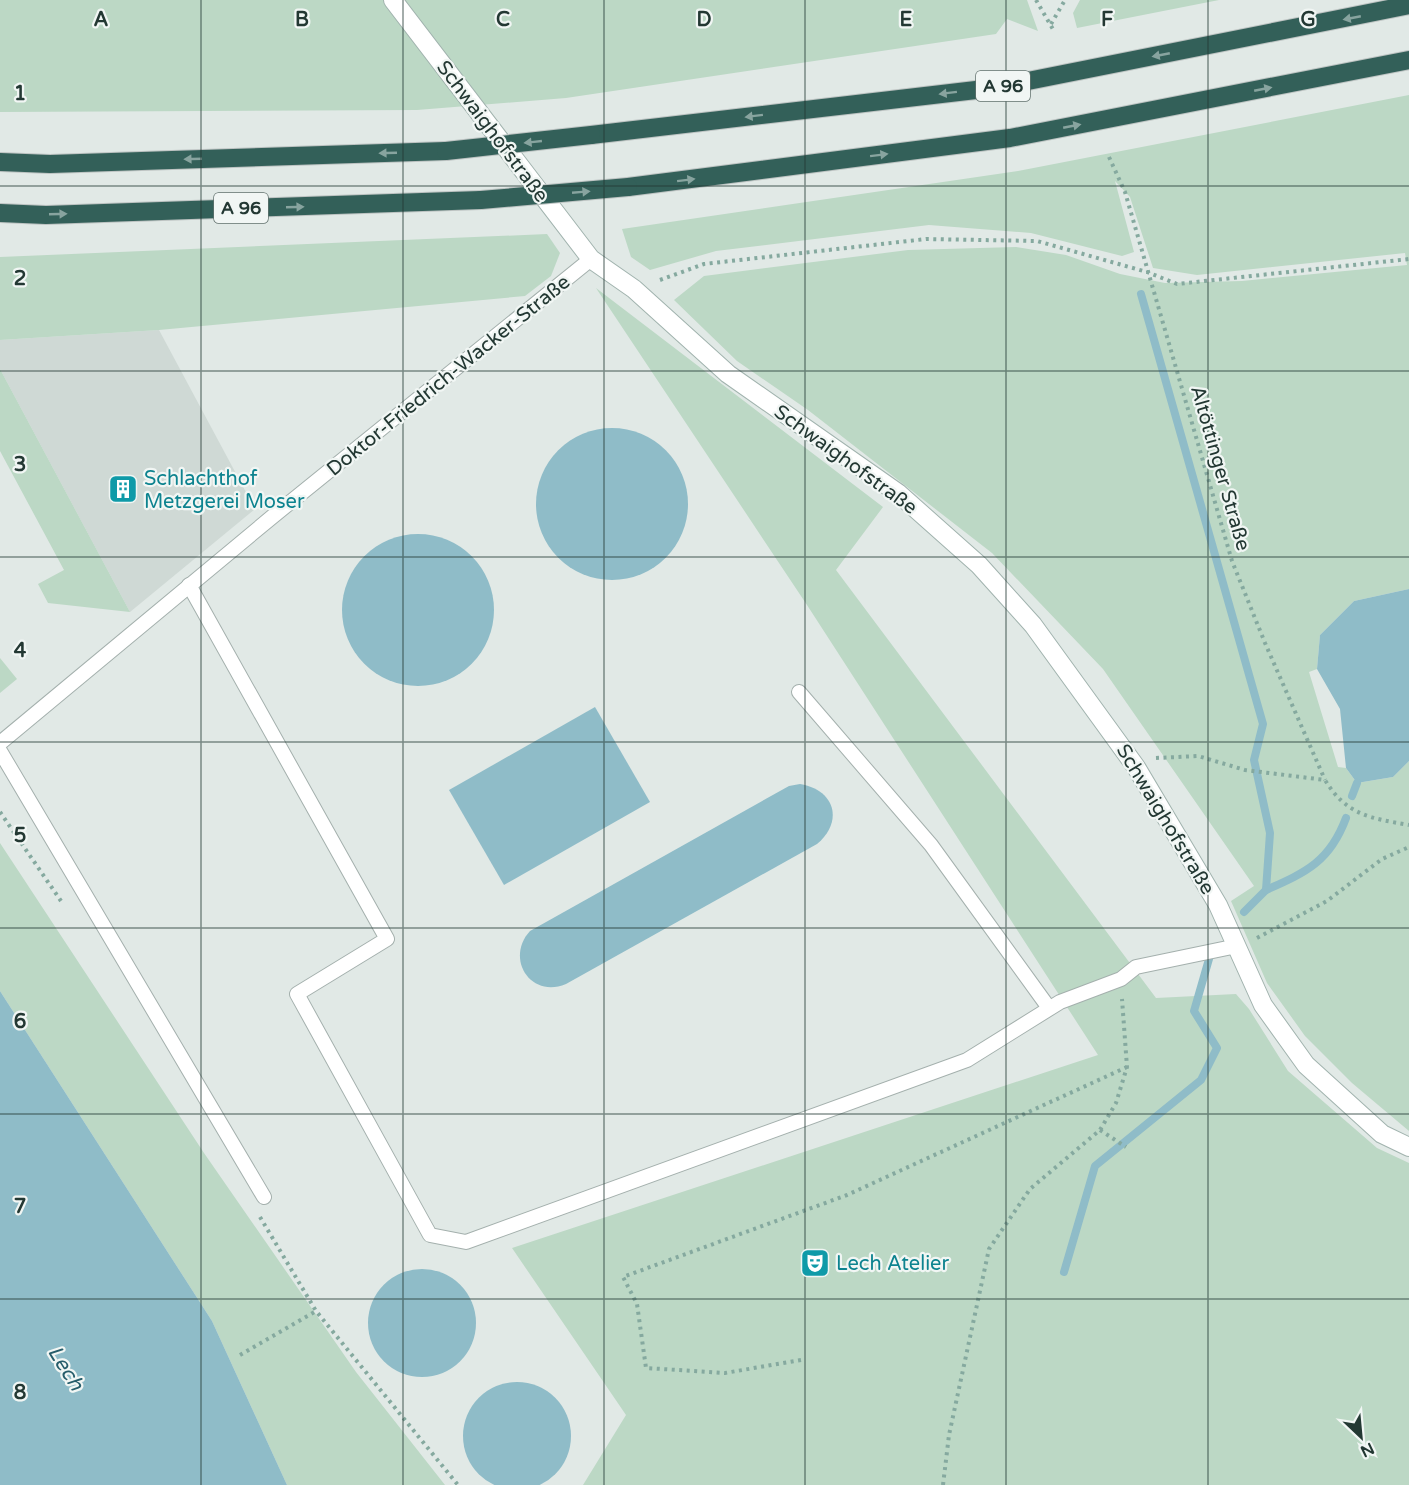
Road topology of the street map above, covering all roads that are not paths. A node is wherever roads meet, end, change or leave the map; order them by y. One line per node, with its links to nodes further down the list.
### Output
1 (393, 0): 6 (street, Schwaighofstraße)
2 (1409, 5): 4 (highway, A 96, one-way to 4, bridge)
3 (1409, 60): 5 (highway, A 96, one-way to 3, bridge)
4 (0, 162)
5 (0, 213)
6 (591, 259): 7 (lane, Doktor-Friedrich-Wacker-Straße); 11 (street, Schwaighofstraße)
7 (189, 585): 9 (lane, Doktor-Friedrich-Wacker-Straße); 12 (lane)
8 (799, 692): 12 (lane)
9 (0, 743)
10 (0, 751): 14 (lane)
11 (1237, 946): 12 (lane); 13 (street, Schwaighofstraße)
12 (1049, 1008)
13 (1409, 1147)
14 (264, 1197)

